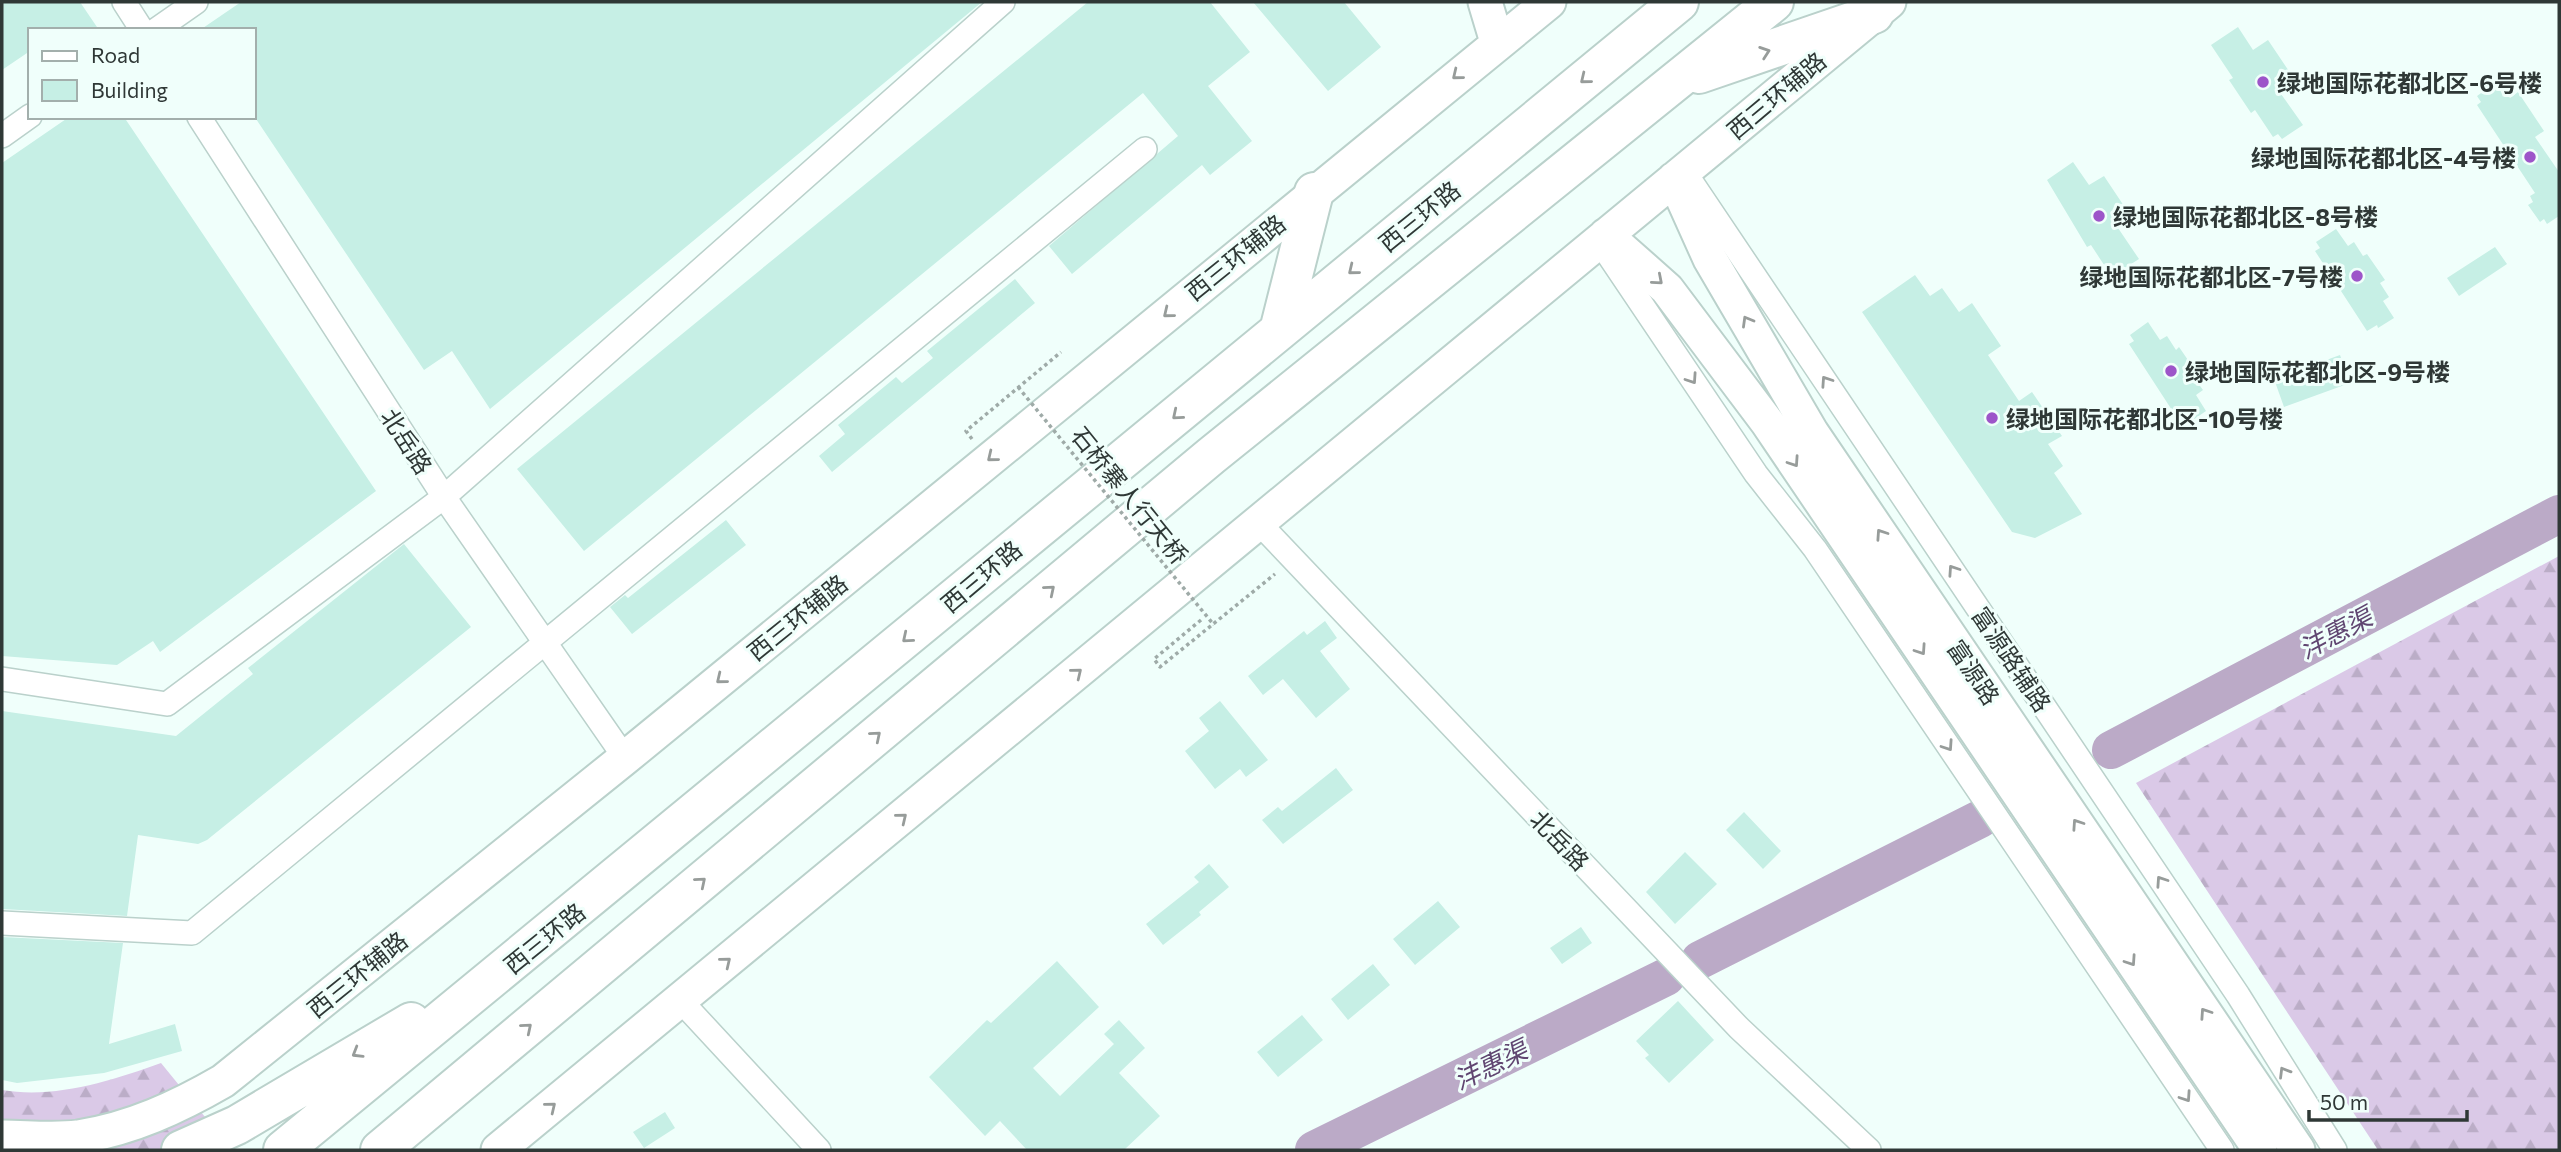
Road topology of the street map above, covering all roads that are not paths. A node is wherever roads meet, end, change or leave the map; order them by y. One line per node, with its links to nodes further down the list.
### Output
1 (124, 2): 10 (street)
2 (196, 2): 11 (street)
3 (1003, 2): 23 (street)
4 (1485, 2): 13 (main road)
5 (1659, 2): 12 (highway)
6 (1679, 2): 12 (highway, 西三环路)
7 (1774, 2): 14 (highway)
8 (1540, 4): 13 (main road, 西三环辅路)
9 (1881, 8): 14 (highway, one-way to 9); 19 (main road, 西三环辅路)
10 (141, 28)
11 (159, 28)
12 (1638, 36): 22 (highway, 西三环路, one-way to 22)
13 (1497, 42): 20 (main road, 西三环辅路, one-way to 20)
14 (1677, 82): 31 (highway, one-way to 14)
15 (28, 117): 17 (street)
16 (199, 119): 23 (street, 北岳路)
17 (2, 136)
18 (1145, 149): 25 (street)
19 (1679, 175): 21 (main road, 西三环辅路); 42 (main road, 富源路, one-way to 19); 43 (street, 富源路辅路, one-way to 19)
20 (1314, 192): 22 (highway); 27 (main road, 西三环辅路, one-way to 27)
21 (1603, 238): 24 (main road, 西三环辅路); 40 (street, one-way to 40); 41 (main road, 富源路, one-way to 41)
22 (1279, 331): 29 (highway, 西三环路, one-way to 29)
23 (444, 497): 25 (street, 北岳路); 26 (street)
24 (1259, 523): 30 (main road, 西三环辅路, one-way to 24); 39 (street, 北岳路)
25 (546, 644): 27 (street, 北岳路); 28 (street)
26 (2, 679)
27 (625, 758): 32 (main road, 西三环辅路)
28 (2, 923)
29 (522, 957): 33 (highway, one-way to 33); 34 (highway, 西三环路)
30 (680, 1000): 37 (main road, 西三环辅路, one-way to 30); 38 (street)
31 (490, 1059): 35 (highway); 36 (highway)
32 (2, 1137)
33 (181, 1150)
34 (283, 1150)
35 (380, 1150)
36 (412, 1150)
37 (498, 1150)
38 (819, 1150)
39 (1869, 1150)
40 (2222, 1150)
41 (2260, 1150)
42 (2298, 1150)
43 (2335, 1150)

